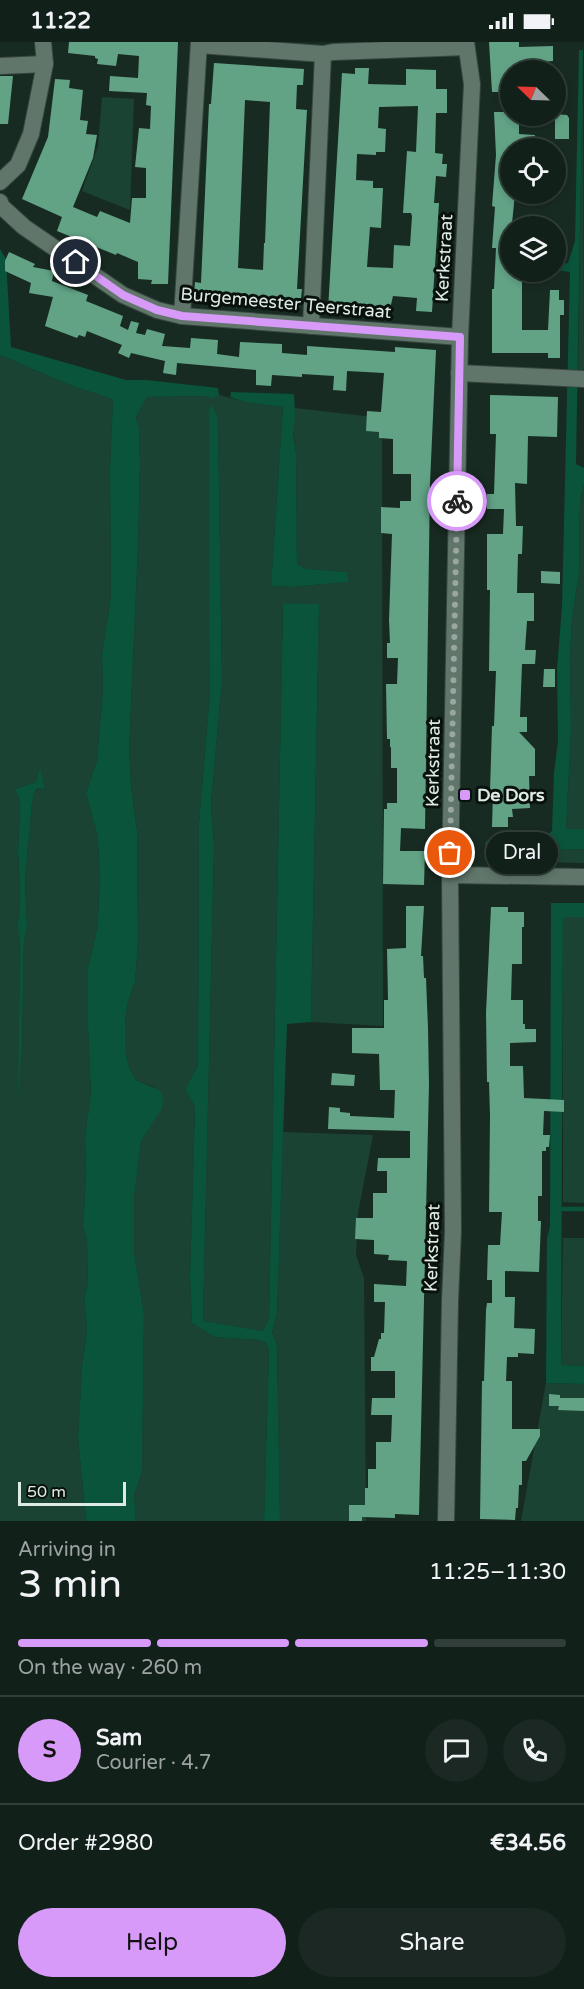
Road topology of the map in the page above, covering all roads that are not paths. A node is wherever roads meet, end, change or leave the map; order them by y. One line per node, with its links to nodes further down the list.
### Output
1 (43, 42): 5 (street)
2 (199, 43): 4 (street); 9 (street)
3 (466, 44): 4 (street); 11 (street, Kerkstraat)
4 (330, 49): 10 (street)
5 (45, 64): 6 (street); 7 (street)
6 (0, 66)
7 (0, 182)
8 (0, 202): 9 (street, Burgemeester Teerstraat)
9 (182, 316): 10 (street, Burgemeester Teerstraat)
10 (311, 327): 11 (street, Burgemeester Teerstraat)
11 (460, 337): 12 (street, Kerkstraat)
12 (459, 373): 13 (street); 14 (street, Kerkstraat)
13 (583, 379)
14 (450, 875): 15 (street); 16 (street, Kerkstraat)
15 (584, 877)
16 (446, 1521)

